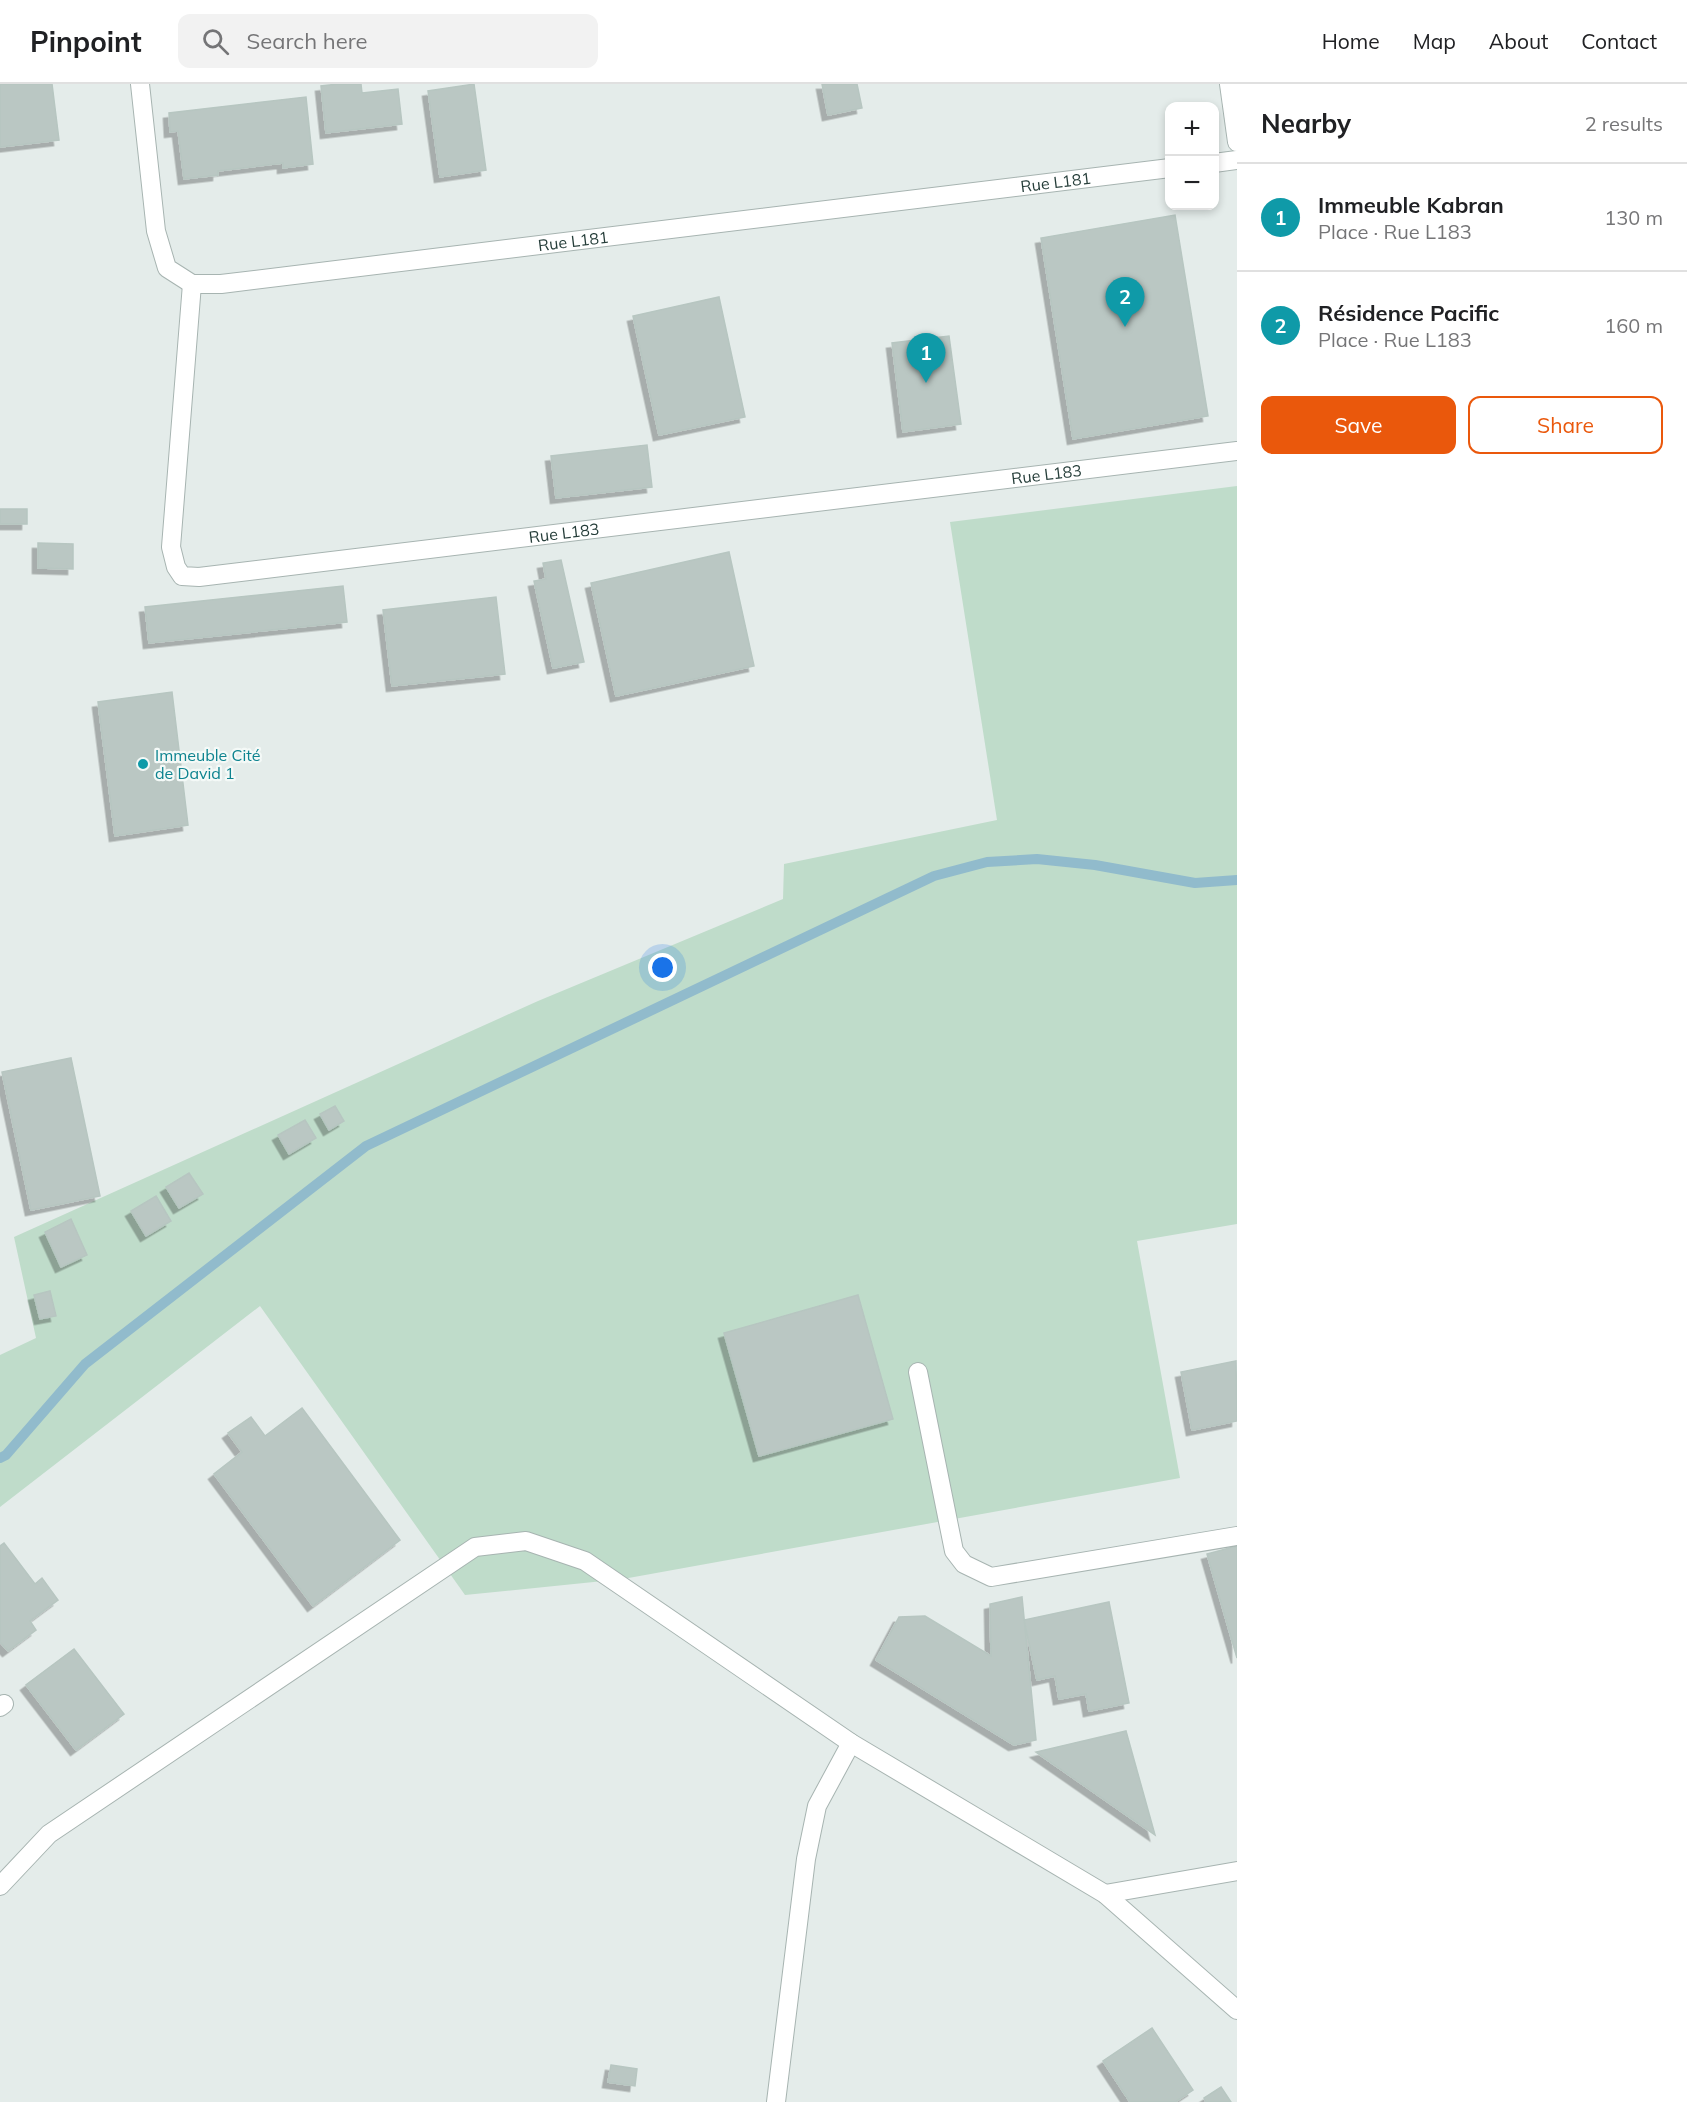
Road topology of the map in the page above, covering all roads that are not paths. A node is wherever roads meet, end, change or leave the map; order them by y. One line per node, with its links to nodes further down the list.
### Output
1 (140, 84): 7 (street)
2 (1230, 84): 3 (street)
3 (1237, 142)
4 (1237, 160): 5 (street)
5 (1219, 162)
6 (1165, 169): 7 (street, Rue L181)
7 (192, 284): 8 (street, Rue L183)
8 (1237, 451)
9 (918, 1372): 10 (street)
10 (1237, 1536)
11 (851, 1743): 13 (street); 14 (street); 16 (street)
12 (1237, 1871): 14 (street)
13 (0, 1886)
14 (1105, 1894): 15 (street)
15 (1237, 2010)
16 (776, 2102)

